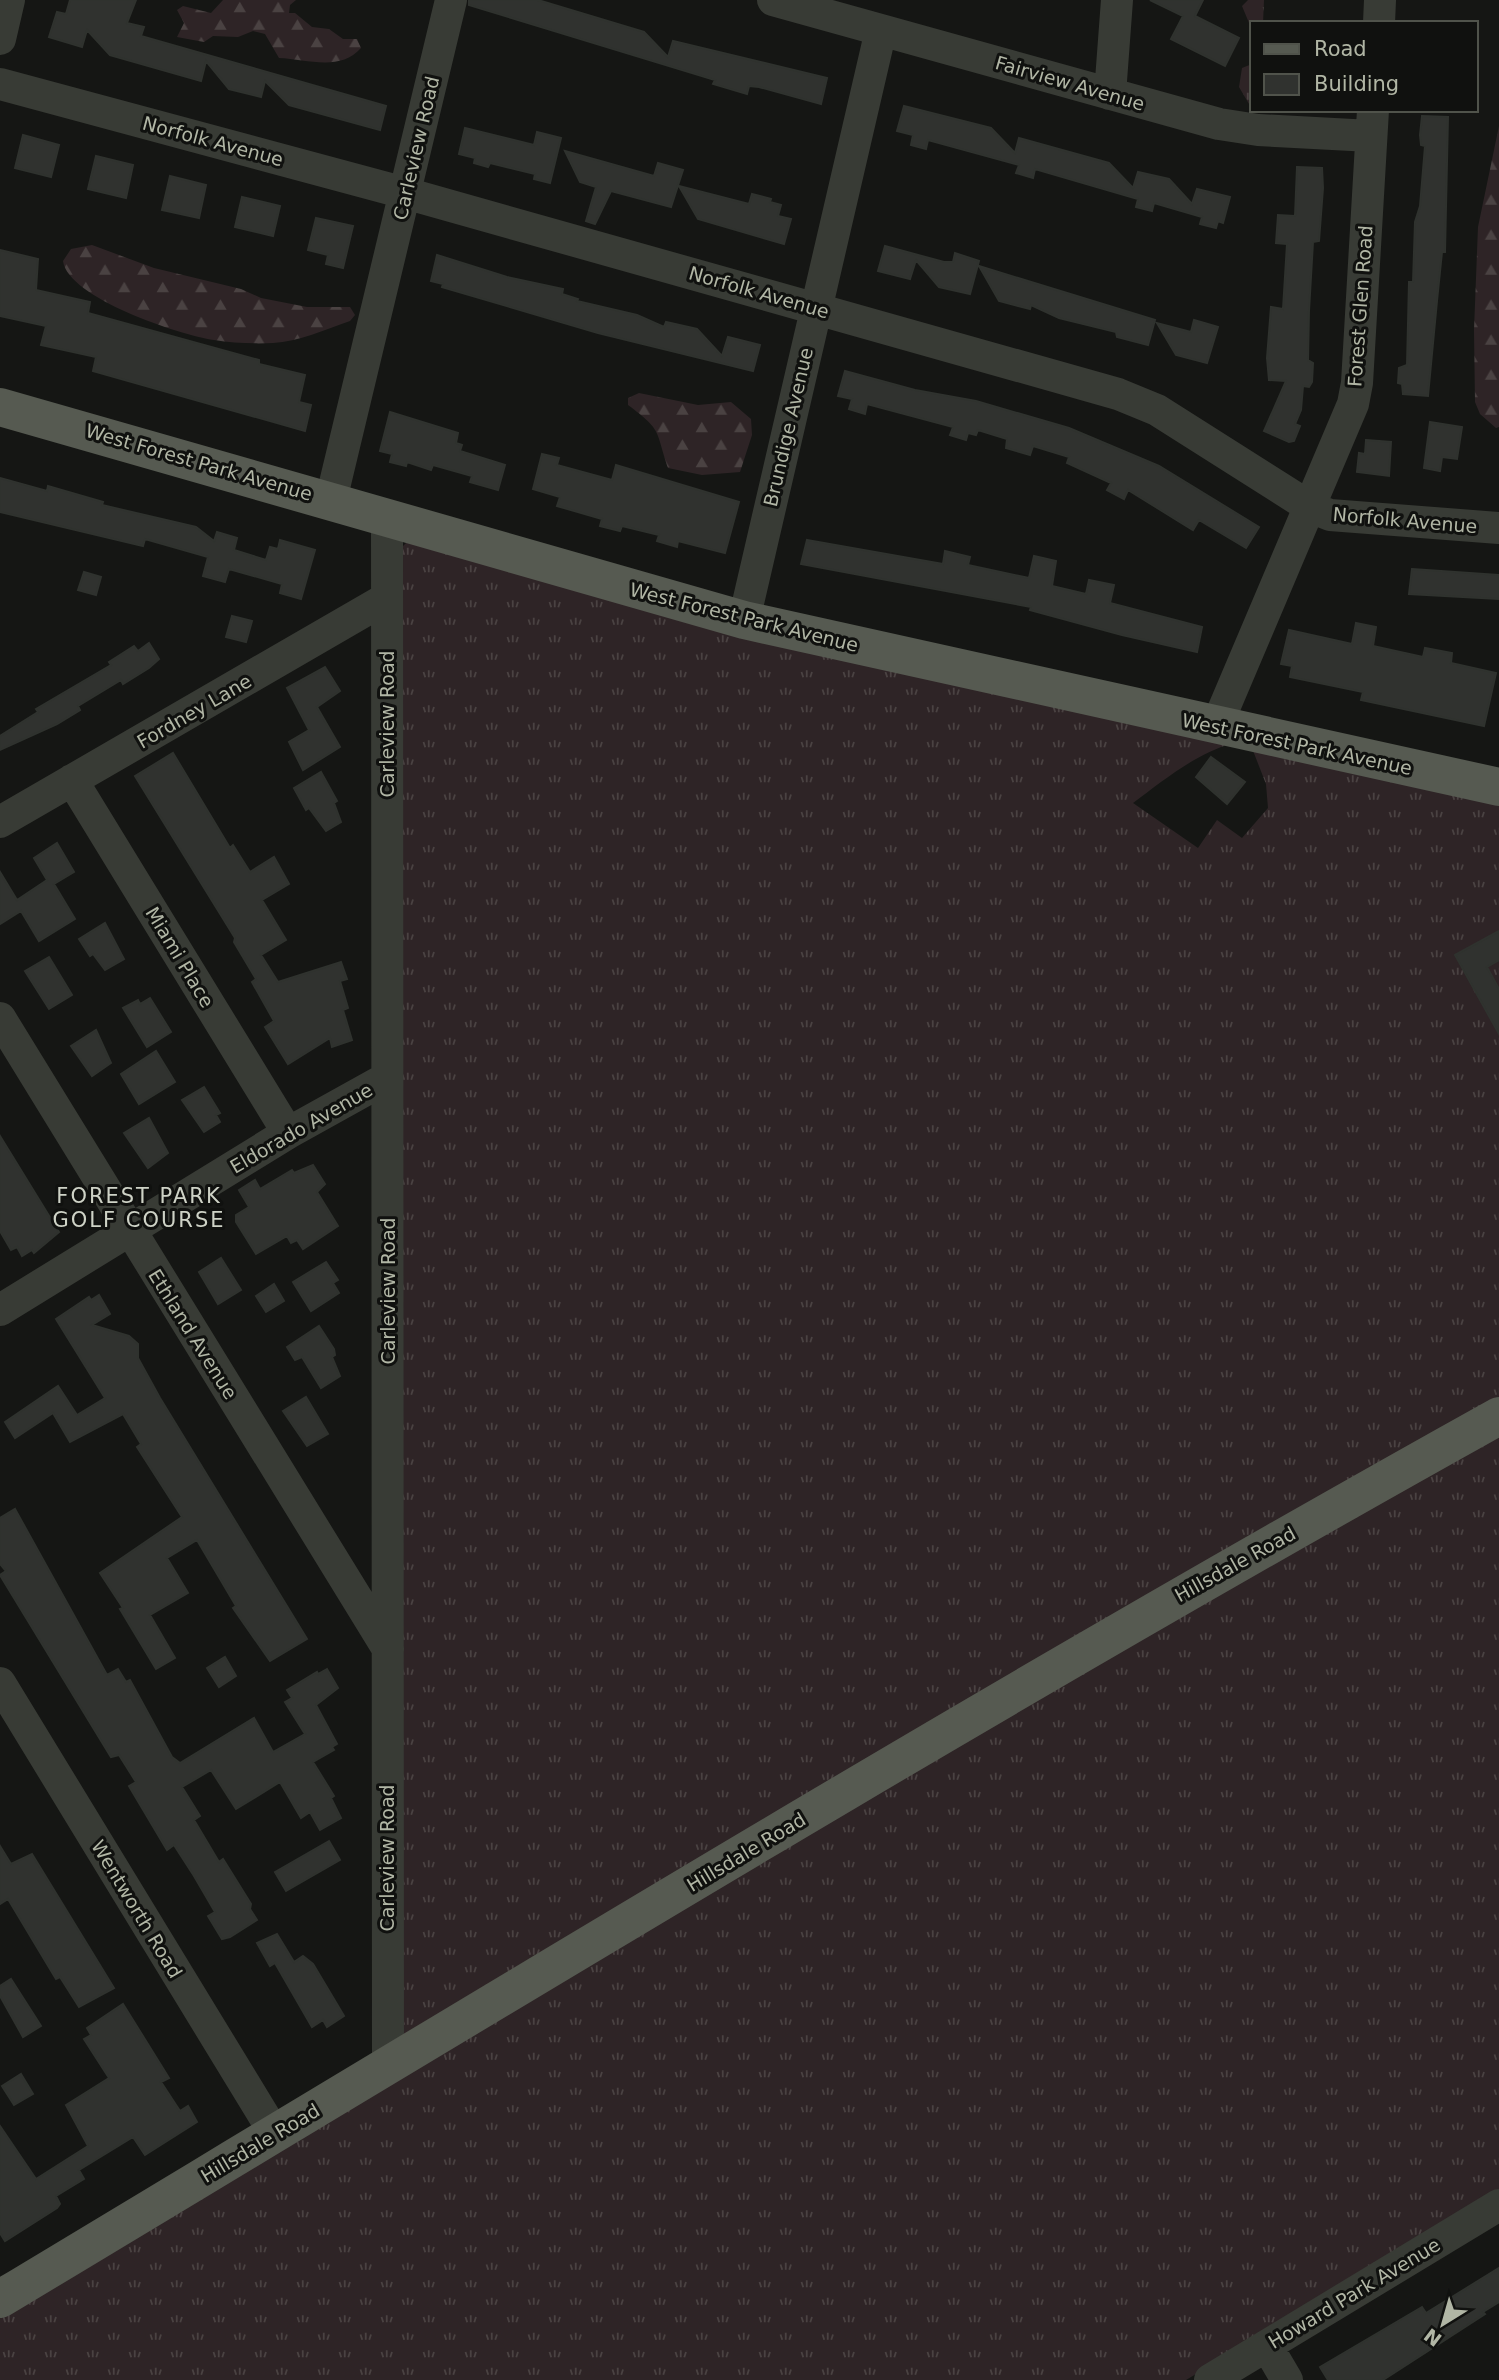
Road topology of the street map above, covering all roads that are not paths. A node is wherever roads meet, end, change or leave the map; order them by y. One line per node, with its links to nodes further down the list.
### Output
1 (9, 0): 8 (street)
2 (451, 0): 12 (street, Carleview Road)
3 (773, 0): 7 (street, Fairview Avenue)
4 (1117, 0): 10 (street)
5 (1380, 0): 6 (street)
6 (1379, 21)
7 (881, 30): 10 (street, Fairview Avenue); 13 (street, Brundige Avenue)
8 (0, 39)
9 (0, 84): 12 (street, Norfolk Avenue)
10 (1110, 94): 11 (street, Fairview Avenue)
11 (1372, 123): 16 (street, Forest Glen Road)
12 (405, 193): 13 (street, Norfolk Avenue); 15 (street, Carleview Road)
13 (816, 309): 16 (street, Norfolk Avenue); 20 (street, Brundige Avenue)
14 (0, 407): 15 (main road, West Forest Park Avenue)
15 (331, 500): 17 (main road, West Forest Park Avenue)
16 (1310, 506): 18 (street, Norfolk Avenue); 21 (street, Forest Glen Road)
17 (387, 516): 19 (street, Carleview Road); 20 (main road, West Forest Park Avenue)
18 (1499, 528)
19 (387, 598): 22 (street, Fordney Lane); 26 (street, Carleview Road)
20 (744, 620): 21 (main road, West Forest Park Avenue)
21 (1216, 727): 23 (main road, West Forest Park Avenue)
22 (72, 780): 24 (street, Fordney Lane); 27 (street, Miami Place)
23 (1499, 787)
24 (0, 822)
25 (0, 1018): 28 (street, Ethland Avenue)
26 (387, 1078): 27 (street, Eldorado Avenue); 31 (street, Carleview Road)
27 (288, 1133): 28 (street, Eldorado Avenue)
28 (130, 1230): 29 (street, Eldorado Avenue); 31 (street, Ethland Avenue)
29 (0, 1310)
30 (1499, 1416): 33 (main road, Hillsdale Road)
31 (388, 1649): 33 (street, Carleview Road)
32 (0, 1683): 34 (street, Wentworth Road)
33 (388, 2066): 34 (main road, Hillsdale Road)
34 (275, 2134): 36 (main road, Hillsdale Road)
35 (1499, 2205): 37 (street, Howard Park Avenue)
36 (0, 2299)
37 (1267, 2346): 38 (street, Howard Park Avenue); 39 (street)
38 (1210, 2380)
39 (1287, 2380)

